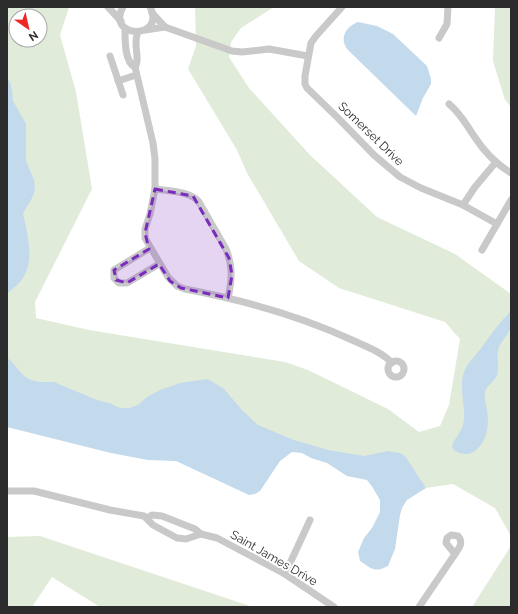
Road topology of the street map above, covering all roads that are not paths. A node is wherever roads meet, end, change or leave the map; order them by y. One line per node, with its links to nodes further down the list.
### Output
1 (108, 7): 6 (street)
2 (123, 7): 6 (street)
3 (342, 7): 14 (street, Somerset Drive)
4 (448, 7): 11 (street)
5 (151, 10): 7 (street); 9 (street)
6 (121, 21): 8 (street)
7 (165, 27): 9 (street); 14 (street)
8 (125, 28): 10 (street); 15 (street)
9 (145, 30): 10 (street)
10 (138, 32): 12 (street)
11 (439, 38)
12 (136, 55): 15 (street); 16 (street)
13 (110, 56): 18 (street)
14 (308, 56): 25 (street, Somerset Drive)
15 (128, 58): 16 (street)
16 (135, 67): 17 (street)
17 (136, 75): 18 (street); 23 (street)
18 (118, 81): 19 (street)
19 (123, 94)
20 (449, 104): 21 (street)
21 (496, 162): 22 (street); 25 (street)
22 (511, 173)
23 (155, 189): 27 (street); 30 (street)
24 (511, 200): 26 (street)
25 (463, 205): 26 (street, Somerset Drive)
26 (497, 224): 28 (street)
27 (150, 248): 29 (street); 29 (street)
28 (482, 250)
29 (159, 264): 30 (street)
30 (228, 298): 31 (street)
31 (392, 363)
32 (7, 491): 33 (street, Saint James Drive)
33 (147, 518): 35 (street, Saint James Drive); 35 (street, Saint James Drive)
34 (310, 520): 37 (street)
35 (201, 534): 37 (street, Saint James Drive)
36 (455, 554): 39 (street)
37 (285, 574): 38 (street, Saint James Drive)
38 (334, 607)
39 (419, 607)

